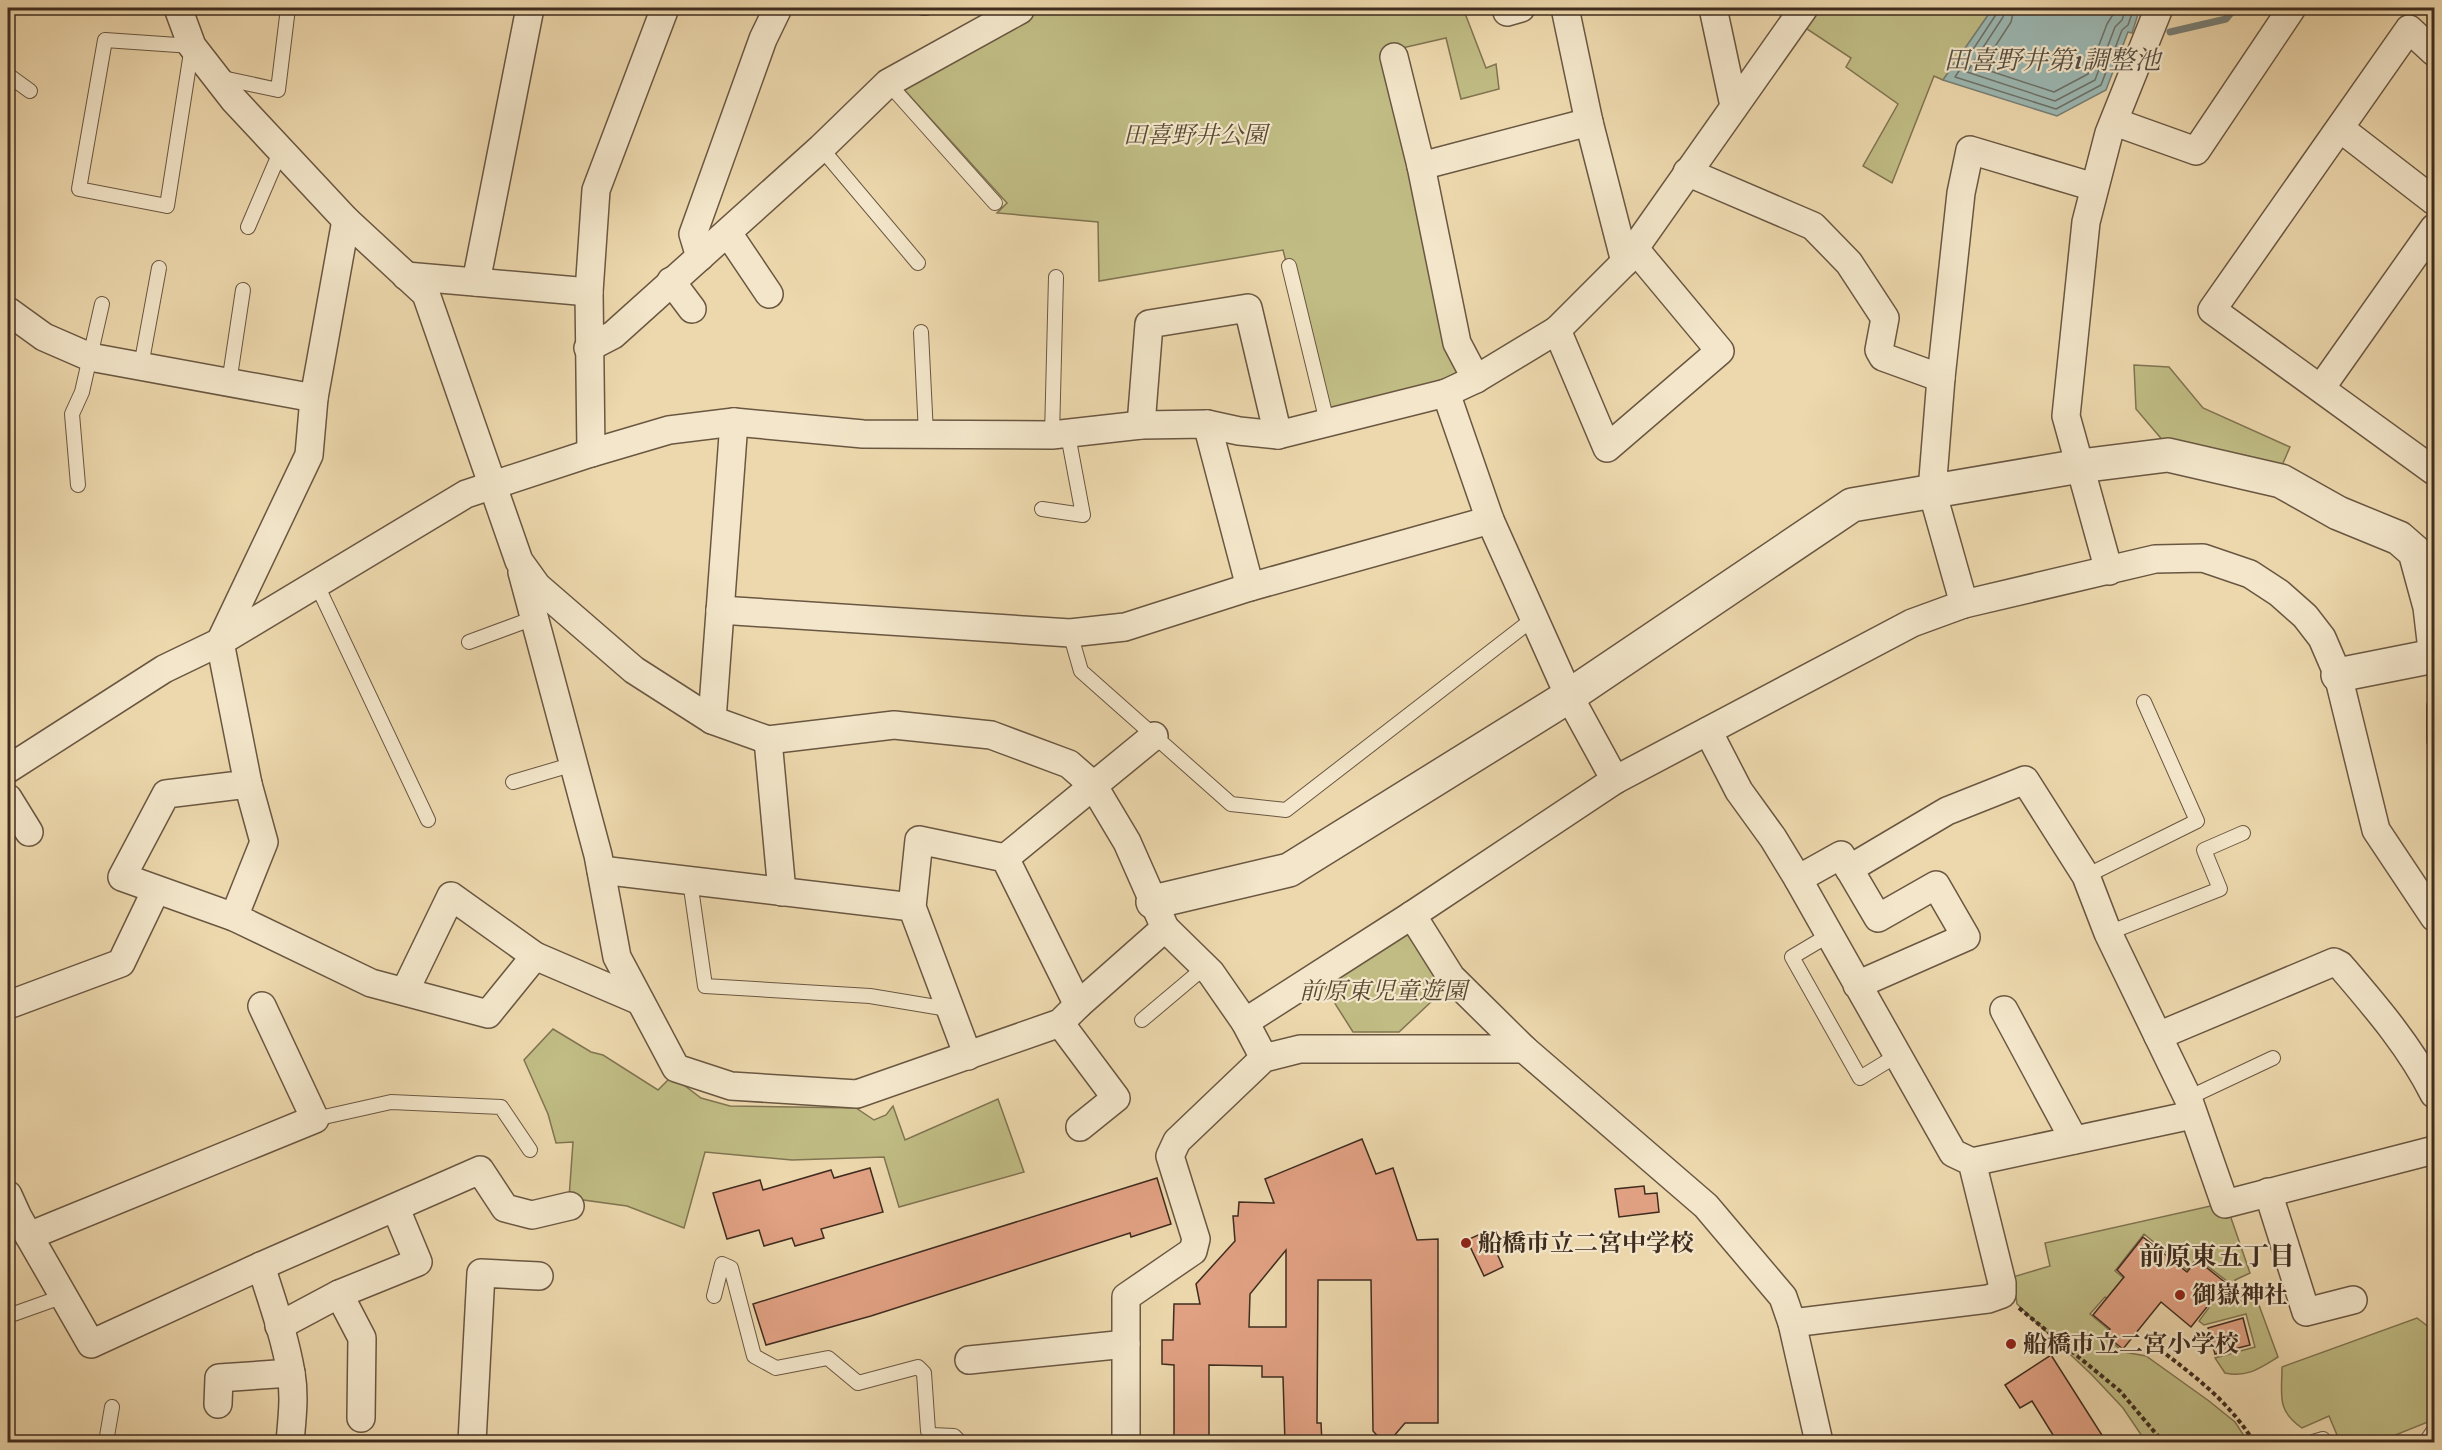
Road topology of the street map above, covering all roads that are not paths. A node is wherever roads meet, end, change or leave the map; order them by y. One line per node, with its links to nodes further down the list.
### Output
1 (178, 8): 12 (street)
2 (288, 8): 16 (lane)
3 (530, 8): 42 (street)
4 (665, 8): 44 (street)
5 (778, 8): 35 (street)
6 (1713, 8): 19 (street)
7 (1804, 8): 19 (street)
8 (2161, 8): 21 (street)
9 (2292, 8): 21 (street)
10 (1569, 9): 20 (street)
11 (1020, 10): 17 (street)
12 (192, 46): 12 (lane); 16 (street)
13 (2434, 52): 22 (street)
14 (1394, 57): 25 (street)
15 (8, 75): 18 (lane)
16 (214, 76): 24 (street)
17 (888, 83): 23 (street); 29 (lane)
18 (30, 91)
19 (1734, 106): 26 (street)
20 (1589, 122): 25 (street); 34 (street)
21 (2115, 122): 27 (street)
22 (2341, 129): 28 (street); 57 (street)
23 (821, 148): 33 (street); 36 (lane)
24 (281, 150): 30 (street); 31 (lane)
25 (1421, 166): 55 (street)
26 (1687, 172): 34 (street); 54 (street)
27 (2094, 187): 54 (street); 69 (street)
28 (2434, 201)
29 (995, 203)
30 (346, 220): 39 (street); 59 (street)
31 (248, 227)
32 (2434, 228): 57 (street)
33 (728, 233): 35 (street); 45 (street)
34 (1630, 256): 49 (street); 49 (street)
35 (700, 257): 41 (street)
36 (918, 263)
37 (1289, 266): 61 (lane)
38 (159, 268): 53 (lane)
39 (406, 276): 42 (street); 71 (street)
40 (1056, 277): 65 (lane)
41 (671, 281): 47 (street); 51 (street)
42 (476, 282): 44 (street)
43 (243, 290): 56 (lane)
44 (589, 292): 51 (street)
45 (769, 294)
46 (102, 304): 52 (lane)
47 (692, 309)
48 (8, 312): 52 (street)
49 (1557, 330): 55 (street)
50 (921, 332): 64 (lane)
51 (588, 348): 67 (street)
52 (90, 357): 53 (street); 70 (lane)
53 (141, 366): 56 (street)
54 (1941, 378): 72 (street)
55 (1476, 379): 58 (street)
56 (229, 383): 59 (street)
57 (2320, 388): 68 (street)
58 (1446, 393): 61 (street); 74 (street)
59 (314, 398): 86 (street)
60 (734, 422): 64 (street); 67 (street); 81 (street)
61 (1327, 422): 66 (street)
62 (1207, 424): 63 (street); 66 (street); 79 (street)
63 (1141, 425): 65 (street); 66 (street)
64 (926, 434): 65 (street)
65 (1060, 435): 73 (lane)
66 (1278, 435)
67 (591, 453): 71 (street)
68 (2432, 464)
69 (2080, 466): 72 (street); 75 (street); 77 (street)
70 (78, 485)
71 (493, 487): 76 (street); 78 (street)
72 (1932, 491): 80 (street); 90 (street)
73 (1042, 510)
74 (1490, 520): 79 (street); 83 (street)
75 (2425, 549): 85 (street)
76 (519, 561): 82 (street); 93 (street)
77 (2109, 571): 80 (street); 89 (street)
78 (316, 583): 86 (street); 105 (lane)
79 (1250, 587): 84 (street)
80 (1964, 604): 94 (street)
81 (720, 610): 84 (street); 93 (street)
82 (534, 618): 87 (lane); 98 (street)
83 (1533, 619): 90 (street); 95 (lane)
84 (1070, 633): 95 (lane)
85 (2434, 640)
86 (220, 642): 99 (street); 102 (street)
87 (469, 642)
88 (2434, 657): 89 (street)
89 (2338, 675): 120 (street)
90 (1569, 696): 100 (street); 117 (street)
91 (2144, 702): 111 (lane)
92 (2434, 706): 97 (lane)
93 (712, 720): 96 (street)
94 (1708, 731): 100 (street); 112 (street)
95 (1154, 736): 103 (street)
96 (768, 740): 103 (street); 115 (street)
97 (2434, 741)
98 (574, 764): 101 (lane); 110 (street)
99 (8, 770)
100 (1615, 780): 118 (street)
101 (513, 782)
102 (248, 784): 114 (street); 119 (street)
103 (1093, 785): 108 (street); 117 (street)
104 (8, 798): 106 (street)
105 (428, 820)
106 (29, 832)
107 (2243, 833): 121 (lane)
108 (1005, 858): 116 (street); 132 (street)
109 (1849, 868): 111 (street); 112 (street); 125 (street)
110 (601, 870): 113 (street); 127 (street)
111 (2086, 876): 121 (street)
112 (1798, 879): 122 (street)
113 (690, 881): 115 (street); 130 (lane)
114 (156, 890): 119 (street); 128 (street)
115 (782, 892): 116 (street)
116 (912, 907): 130 (street)
117 (1159, 915): 124 (street); 132 (street)
118 (1412, 915): 134 (street); 136 (street)
119 (234, 917): 126 (street)
120 (2434, 917)
121 (2108, 933): 135 (street)
122 (1829, 935): 125 (street); 138 (lane)
123 (535, 956): 126 (street); 126 (street); 127 (street)
124 (1205, 967): 133 (lane); 134 (street)
125 (1857, 985): 138 (street)
126 (405, 991)
127 (640, 1001): 137 (street)
128 (8, 1005)
129 (262, 1006): 143 (street)
130 (948, 1009): 137 (street)
131 (2004, 1010): 145 (street)
132 (1069, 1014): 137 (street); 144 (street)
133 (1142, 1020)
134 (1245, 1022): 139 (street)
135 (2158, 1036): 141 (street); 142 (street)
136 (1524, 1049): 139 (street); 160 (street)
137 (968, 1056)
138 (1896, 1056): 148 (street)
139 (1264, 1058): 162 (street)
140 (2273, 1058): 142 (lane)
141 (2434, 1094)
142 (2190, 1106): 145 (street); 149 (street)
143 (315, 1119): 146 (lane); 152 (street)
144 (1080, 1127)
145 (2074, 1140): 148 (street)
146 (530, 1150)
147 (2434, 1150): 149 (street)
148 (1972, 1162): 160 (street)
149 (2268, 1192): 158 (street)
150 (570, 1206): 151 (street)
151 (396, 1209): 153 (street); 155 (street)
152 (15, 1217): 156 (street)
153 (261, 1266): 156 (street); 161 (street)
154 (539, 1276): 171 (street)
155 (339, 1294): 161 (street); 167 (street)
156 (64, 1296): 159 (lane)
157 (714, 1296): 172 (lane)
158 (2353, 1300)
159 (8, 1316)
160 (1792, 1323): 174 (street)
161 (279, 1326): 164 (street)
162 (1126, 1344): 163 (street); 173 (street)
163 (969, 1360)
164 (291, 1373): 165 (street); 170 (street)
165 (218, 1404)
166 (112, 1407): 169 (lane)
167 (361, 1418)
168 (2434, 1430): 175 (lane)
169 (106, 1443)
170 (290, 1443)
171 (472, 1443)
172 (960, 1443)
173 (1126, 1443)
174 (1819, 1443)
175 (2426, 1443)

